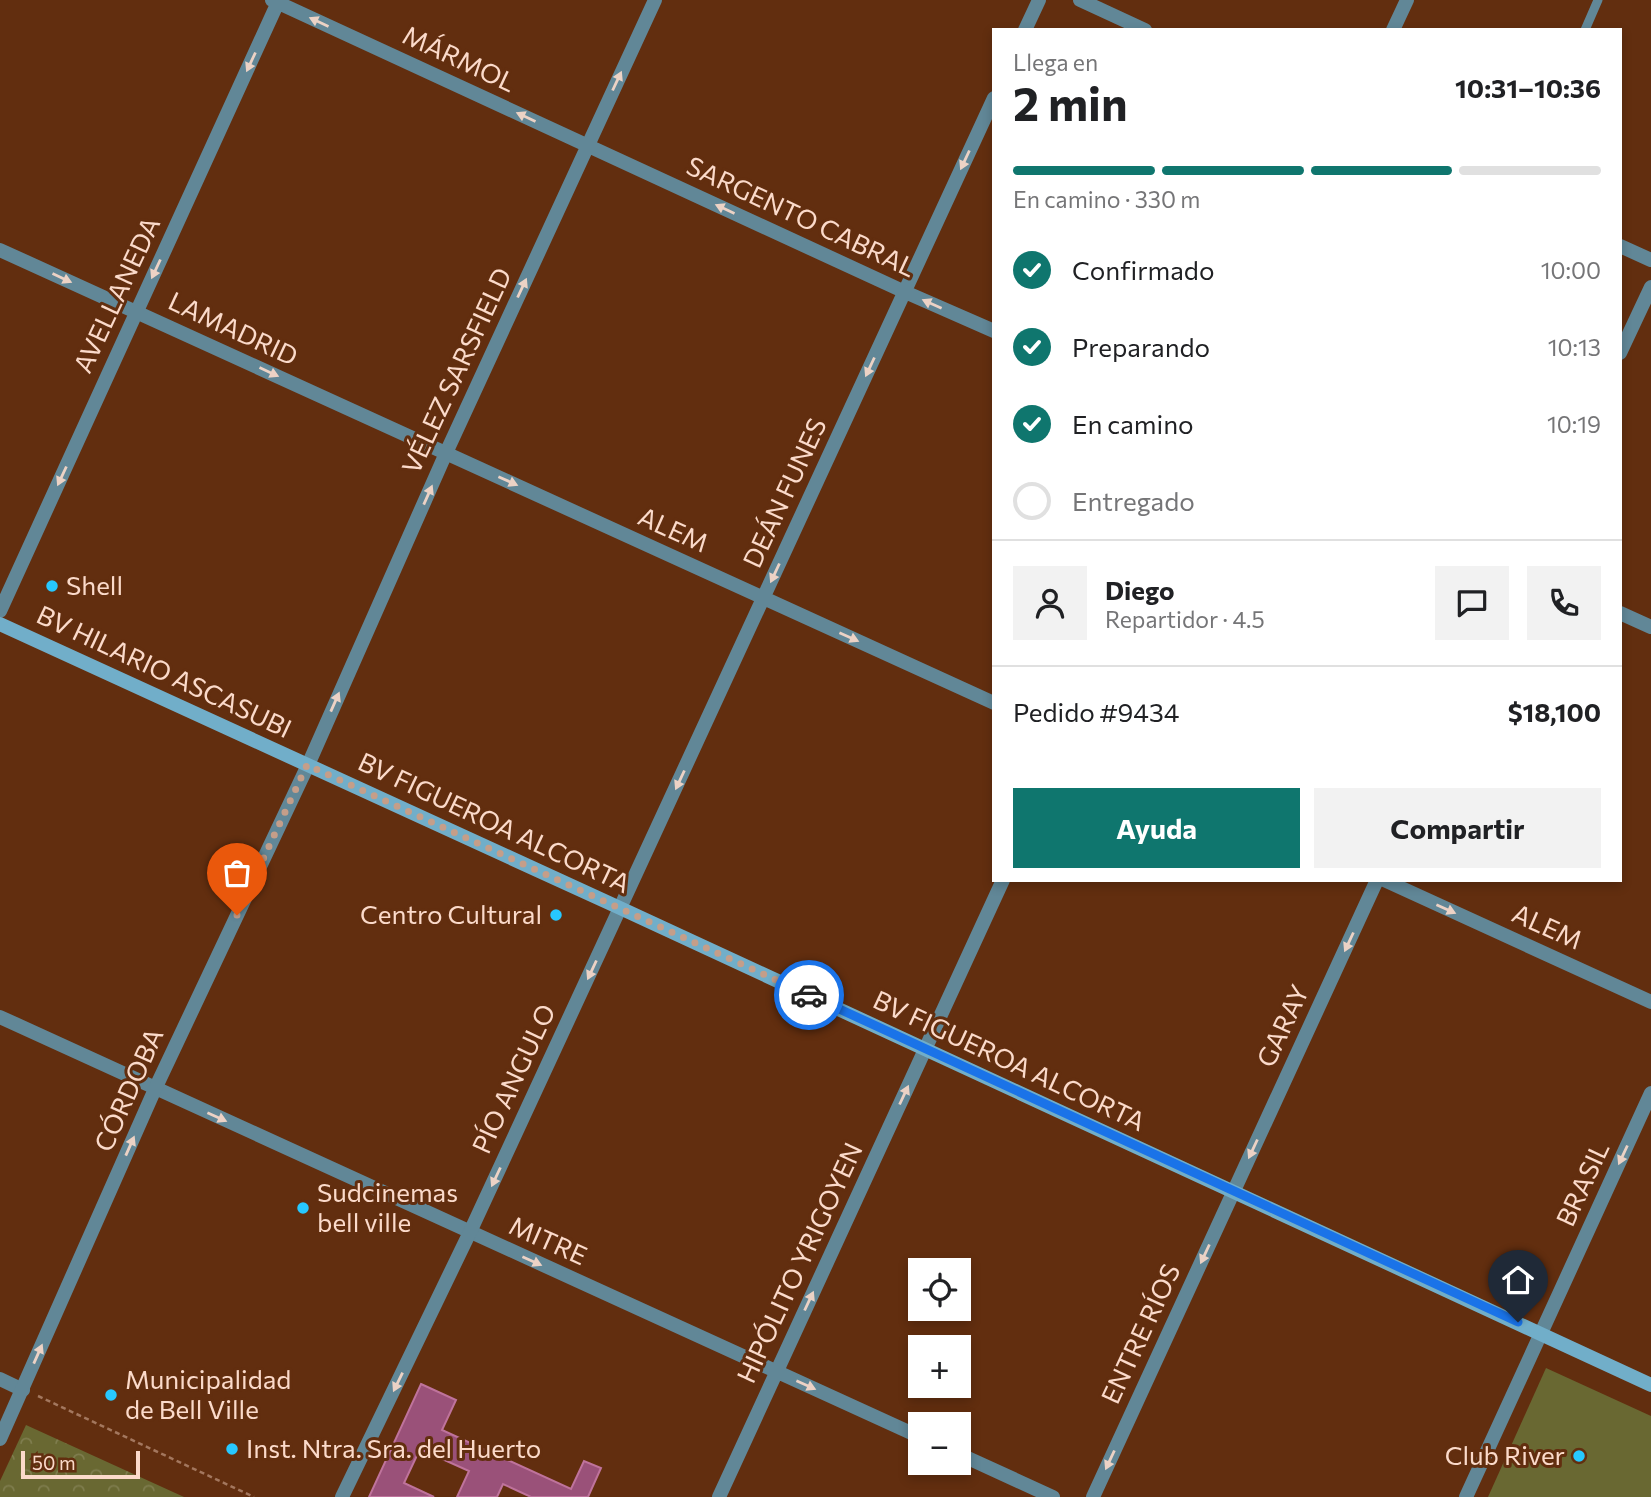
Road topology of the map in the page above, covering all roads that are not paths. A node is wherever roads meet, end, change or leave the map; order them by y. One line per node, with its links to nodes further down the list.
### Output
1 (655, 0): 12 (street, VÉLEZ SARSFIELD, one-way to 1)
2 (1039, 0): 7 (street)
3 (1080, 0): 8 (street)
4 (1407, 0): 9 (street)
5 (1598, 0): 10 (lane)
6 (277, 1): 12 (street, MÁRMOL, one-way to 6); 18 (street, AVELLANEDA, one-way to 18)
7 (1027, 28)
8 (1141, 28)
9 (1394, 28)
10 (1586, 28)
11 (992, 102): 17 (street, DEÁN FUNES, one-way to 17)
12 (588, 146): 17 (street, SARGENTO CABRAL, one-way to 12); 21 (street, VÉLEZ SARSFIELD, one-way to 12)
13 (1622, 247): 15 (street)
14 (0, 250): 18 (street, LAMADRID, one-way to 18)
15 (1651, 260)
16 (1651, 287): 20 (street)
17 (905, 292): 19 (street, SARGENTO CABRAL, one-way to 17); 22 (street, DEÁN FUNES, one-way to 22)
18 (137, 312): 21 (street, LAMADRID, one-way to 21); 23 (street, AVELLANEDA, one-way to 23)
19 (992, 330)
20 (1622, 349)
21 (446, 453): 22 (street, ALEM, one-way to 22); 28 (street, VÉLEZ SARSFIELD, one-way to 21)
22 (764, 598): 27 (street, ALEM, one-way to 27); 32 (street, DEÁN FUNES, one-way to 32)
23 (0, 611)
24 (1622, 614): 26 (street)
25 (0, 624): 28 (main road, BV HILARIO ASCASUBI)
26 (1651, 627)
27 (992, 702)
28 (307, 765): 32 (main road, BV FIGUEROA ALCORTA); 36 (street, CÓRDOBA)
29 (1002, 882): 35 (street, HIPÓLITO YRIGOYEN)
30 (1376, 882): 38 (street, GARAY, one-way to 38)
31 (1388, 882): 33 (street, ALEM, one-way to 33)
32 (620, 908): 35 (main road, BV FIGUEROA ALCORTA); 39 (street, PÍO ANGULO, one-way to 39)
33 (1651, 1002)
34 (0, 1017): 36 (street, MITRE)
35 (925, 1049): 38 (main road, BV FIGUEROA ALCORTA); 41 (street, HIPÓLITO YRIGOYEN, one-way to 35)
36 (155, 1089): 39 (street, MITRE, one-way to 39); 44 (street, CÓRDOBA, one-way to 36)
37 (1651, 1093): 40 (street, BRASIL, one-way to 40)
38 (1234, 1192): 40 (main road, BV FIGUEROA ALCORTA); 51 (street, ENTRE RÍOS, one-way to 51)
39 (470, 1233): 41 (street, MITRE, one-way to 41); 48 (street, PÍO ANGULO, one-way to 48)
40 (1541, 1332): 43 (main road, BV FIGUEROA ALCORTA); 52 (street, BRASIL)
41 (777, 1372): 45 (street, MITRE, one-way to 45); 49 (street, HIPÓLITO YRIGOYEN)
42 (0, 1379): 44 (street)
43 (1651, 1385)
44 (23, 1390): 46 (street, CÓRDOBA)
45 (908, 1432)
46 (0, 1439)
47 (971, 1459): 50 (street)
48 (342, 1497)
49 (719, 1497)
50 (1053, 1497)
51 (1093, 1497)
52 (1466, 1497)

